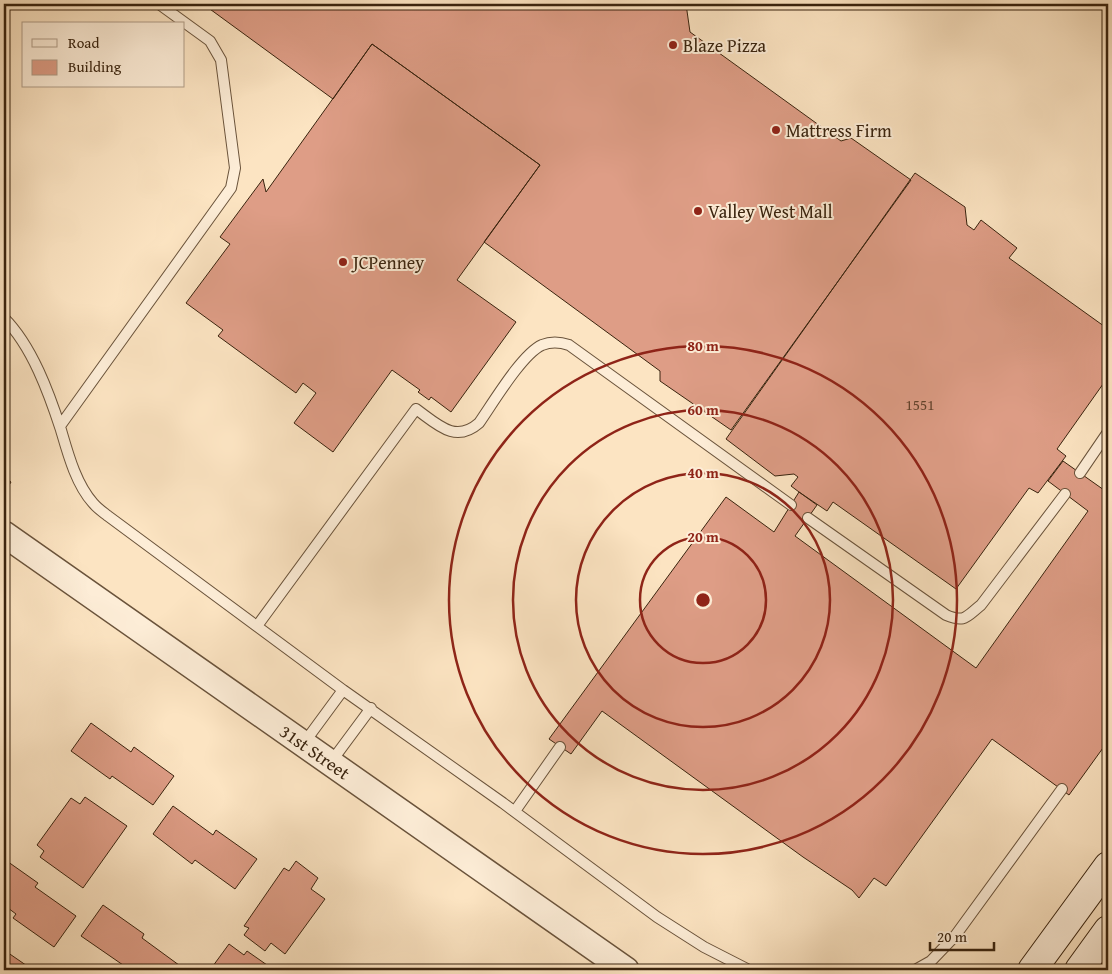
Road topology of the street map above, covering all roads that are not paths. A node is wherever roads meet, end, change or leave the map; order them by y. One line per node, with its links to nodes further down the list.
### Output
1 (159, 4): 2 (lane)
2 (183, 22)
3 (185, 23): 5 (lane)
4 (4, 318): 5 (lane)
5 (60, 426): 12 (lane)
6 (1108, 432): 7 (lane)
7 (1080, 473)
8 (1065, 494): 10 (lane)
9 (791, 505): 12 (lane)
10 (808, 518)
11 (4, 534): 15 (street, 31st Street)
12 (257, 626): 13 (lane)
13 (343, 690): 14 (lane); 15 (lane)
14 (370, 708): 17 (lane); 19 (lane)
15 (303, 744): 17 (street, 31st Street)
16 (560, 746): 19 (lane)
17 (331, 763): 22 (street, 31st Street)
18 (1062, 789): 24 (lane)
19 (515, 811): 23 (lane)
20 (1108, 866): 25 (main road)
21 (1108, 930): 26 (main road)
22 (626, 970)
23 (749, 970)
24 (915, 970)
25 (1032, 970)
26 (1079, 970)

